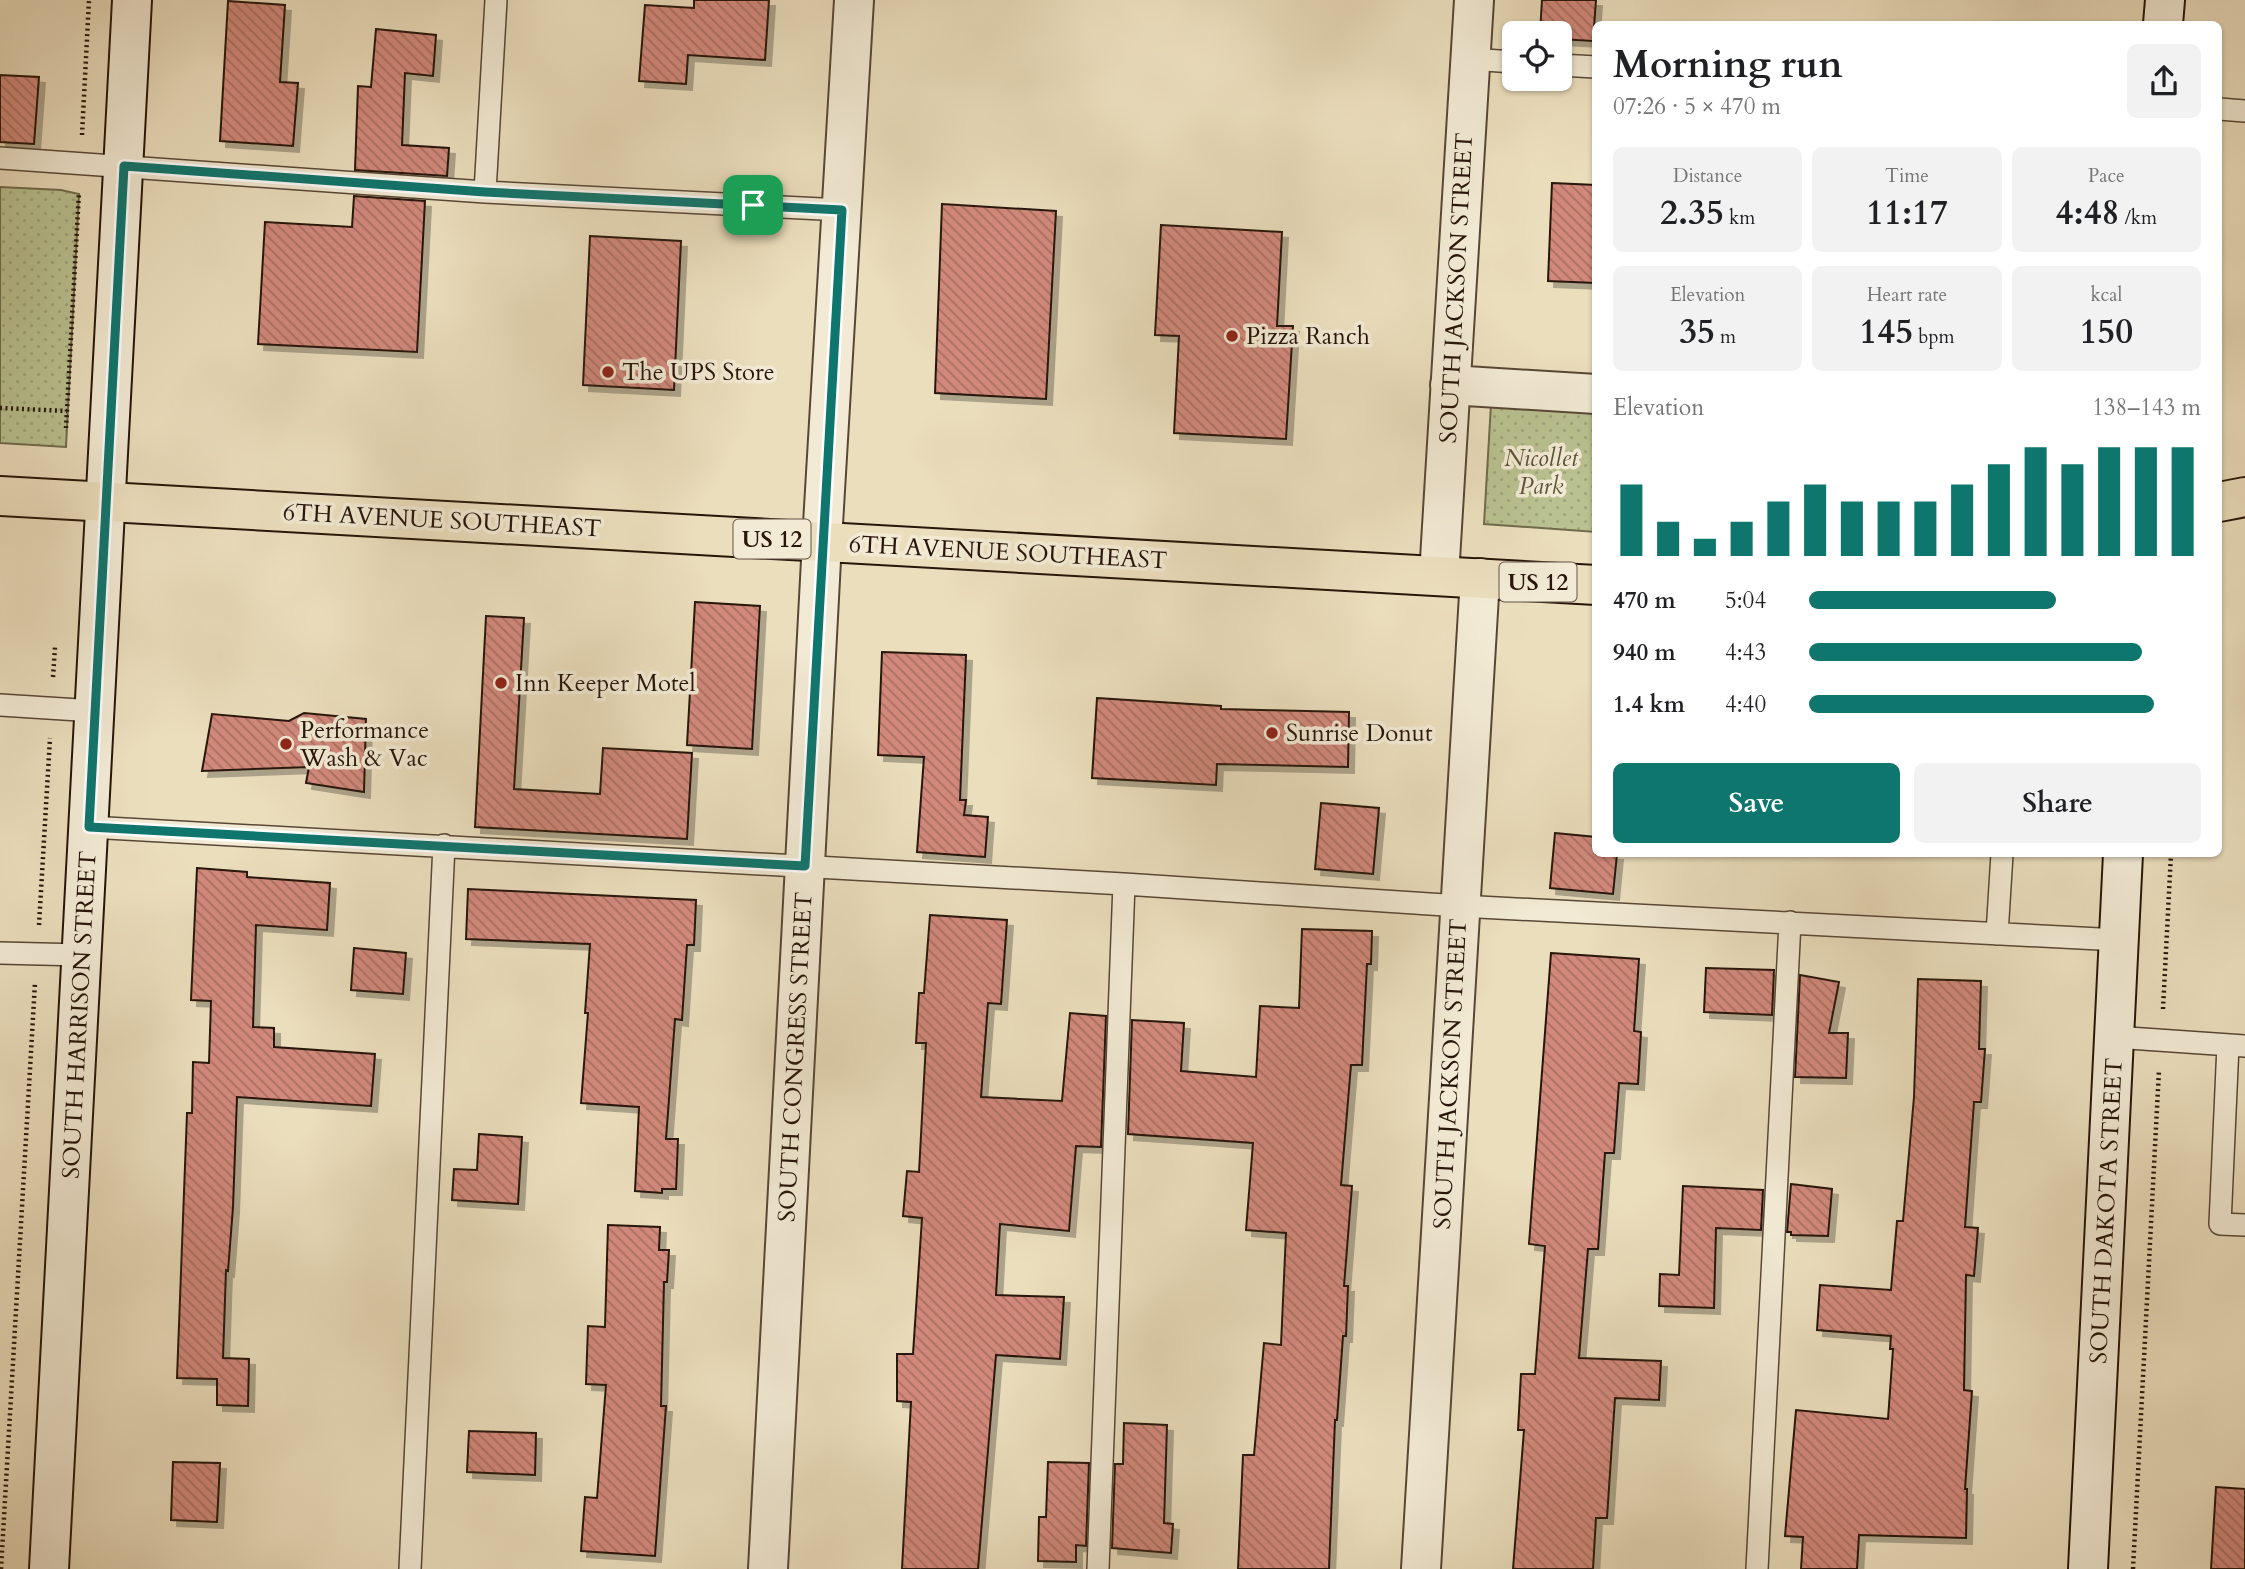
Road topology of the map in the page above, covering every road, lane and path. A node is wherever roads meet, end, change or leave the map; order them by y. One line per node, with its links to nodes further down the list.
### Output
1 (89, 0): 15 (path)
2 (132, 0): 16 (street, SOUTH HARRISON STREET)
3 (496, 0): 17 (lane)
4 (854, 0): 18 (street, SOUTH CONGRESS STREET)
5 (1474, 0): 8 (street, SOUTH JACKSON STREET)
6 (2165, 0): 7 (street)
7 (2163, 21)
8 (1470, 59): 9 (lane); 19 (street, SOUTH JACKSON STREET)
9 (1502, 61)
10 (1572, 66): 11 (lane)
11 (1592, 67)
12 (2222, 109): 13 (lane)
13 (2245, 111)
14 (0, 158): 15 (lane)
15 (80, 163): 16 (lane); 22 (path)
16 (124, 166): 17 (lane); 26 (street, SOUTH HARRISON STREET)
17 (485, 192): 18 (lane)
18 (842, 210): 28 (street, SOUTH CONGRESS STREET)
19 (1450, 385): 20 (street); 29 (street, SOUTH JACKSON STREET)
20 (1592, 394)
21 (0, 408): 22 (path)
22 (67, 411): 23 (path)
23 (66, 436)
24 (0, 496): 26 (highway, 6TH AVENUE SOUTHEAST / US 12)
25 (2245, 497): 27 (highway)
26 (106, 501): 28 (highway, 6TH AVENUE SOUTHEAST / US 12); 35 (street, SOUTH HARRISON STREET)
27 (2222, 501)
28 (822, 541): 29 (highway, 6TH AVENUE SOUTHEAST / US 12); 41 (street, SOUTH CONGRESS STREET)
29 (1439, 576): 30 (highway, 6TH AVENUE SOUTHEAST / US 12)
30 (1480, 579): 31 (highway, 6TH AVENUE SOUTHEAST / US 12); 43 (street, SOUTH JACKSON STREET)
31 (1592, 585)
32 (55, 642): 34 (path)
33 (0, 705): 34 (lane)
34 (51, 709): 35 (lane); 48 (path)
35 (95, 711): 36 (street, SOUTH HARRISON STREET)
36 (89, 827): 37 (lane); 49 (street, SOUTH HARRISON STREET)
37 (444, 845): 41 (lane); 56 (lane)
38 (2002, 857): 45 (lane)
39 (2123, 857): 46 (street, SOUTH DAKOTA STREET)
40 (2171, 857): 51 (path)
41 (805, 866): 42 (lane); 57 (street, SOUTH CONGRESS STREET)
42 (1124, 884): 43 (lane); 58 (lane)
43 (1460, 906): 44 (lane); 59 (street, SOUTH JACKSON STREET)
44 (1790, 922): 45 (lane); 60 (lane)
45 (1997, 934): 46 (lane)
46 (2119, 940): 50 (street, SOUTH DAKOTA STREET)
47 (0, 953): 48 (lane)
48 (37, 954): 49 (lane); 54 (path)
49 (82, 955): 55 (street, SOUTH HARRISON STREET)
50 (2114, 1037): 51 (lane); 61 (street, SOUTH DAKOTA STREET)
51 (2161, 1041): 52 (lane); 62 (path)
52 (2236, 1045): 53 (lane)
53 (2245, 1225)
54 (1, 1569)
55 (49, 1569)
56 (410, 1569)
57 (768, 1569)
58 (1098, 1569)
59 (1421, 1569)
60 (1756, 1569)
61 (2088, 1569)
62 (2133, 1569)

